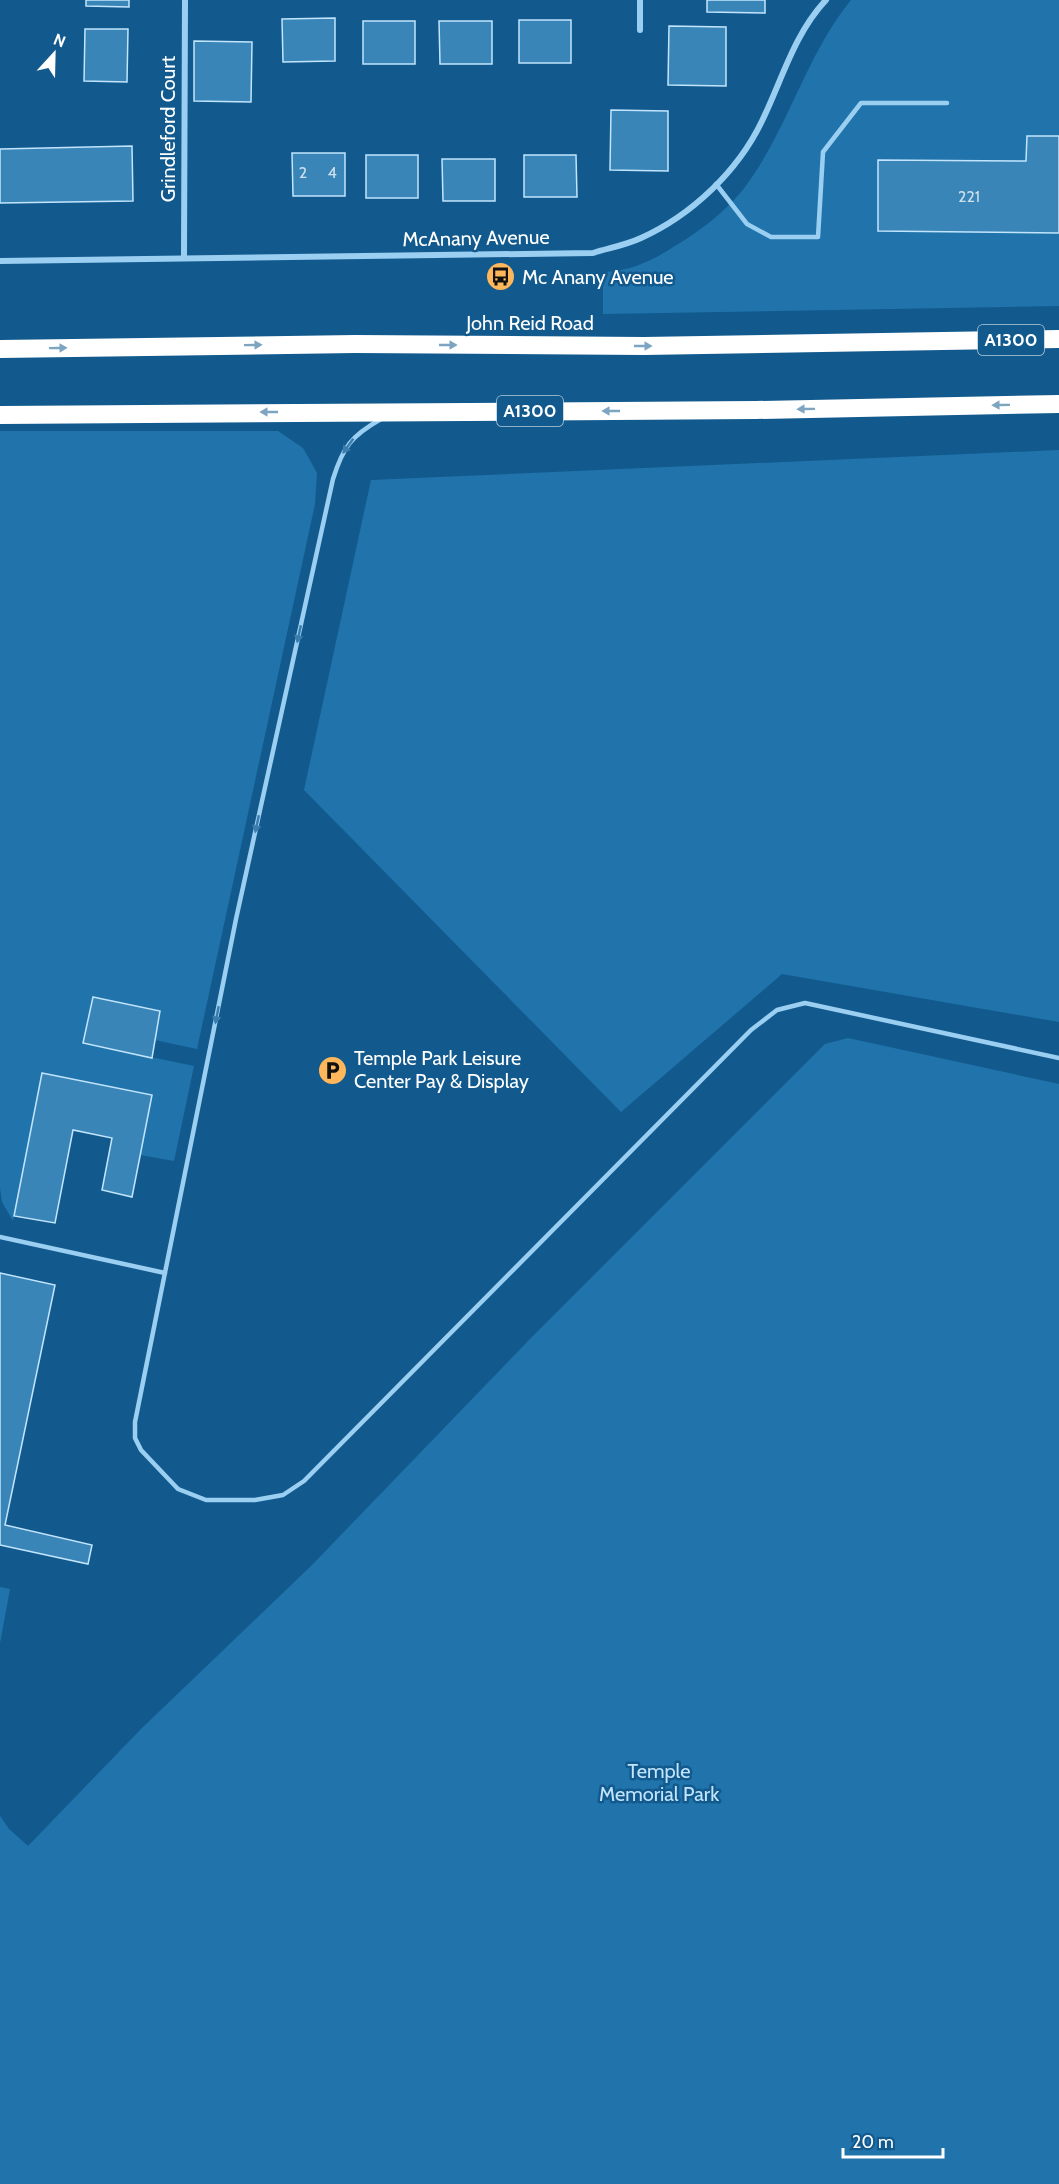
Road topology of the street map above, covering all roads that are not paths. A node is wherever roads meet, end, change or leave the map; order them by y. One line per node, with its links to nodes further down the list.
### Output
1 (185, 0): 7 (street, Grindleford Court)
2 (640, 0): 4 (street)
3 (826, 0): 6 (street, McAnany Avenue)
4 (640, 30)
5 (947, 103): 6 (lane)
6 (716, 184): 7 (street, McAnany Avenue)
7 (184, 257): 8 (street, McAnany Avenue)
8 (0, 261)
9 (1059, 339): 10 (highway, John Reid Road / A1300, one-way to 9)
10 (0, 349)
11 (1059, 404): 12 (highway, A1300, one-way to 12)
12 (394, 411): 13 (highway, A1300, one-way to 13); 16 (lane, one-way to 16)
13 (0, 415)
14 (1059, 1059): 16 (lane)
15 (0, 1237): 16 (lane)
16 (165, 1273)

